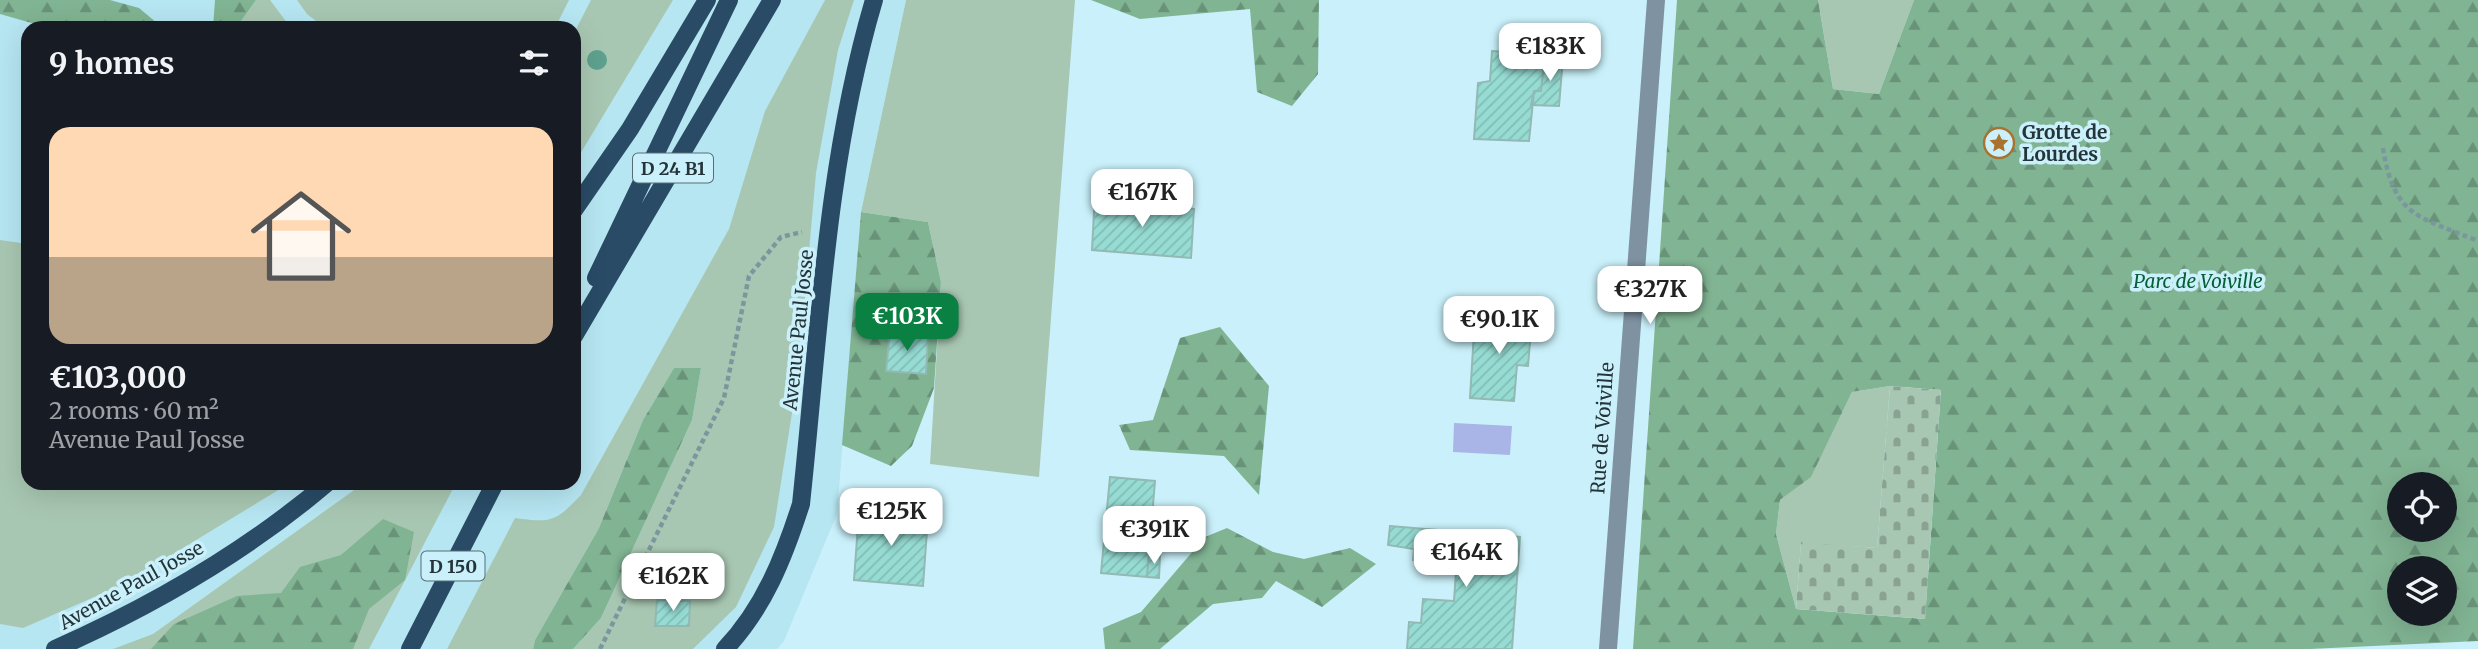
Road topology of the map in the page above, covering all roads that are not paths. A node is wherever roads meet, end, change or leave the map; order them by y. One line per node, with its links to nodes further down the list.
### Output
1 (707, 0): 6 (main road)
2 (729, 0): 7 (main road)
3 (772, 0): 8 (main road, D 24 B1)
4 (874, 0): 13 (main road, Avenue Paul Josse)
5 (1656, 0): 14 (street, Rue de Voiville)
6 (581, 200)
7 (581, 310)
8 (581, 324)
9 (319, 490): 11 (main road, Avenue Paul Josse)
10 (491, 490): 12 (main road, D 150)
11 (55, 649)
12 (410, 649)
13 (725, 649)
14 (1608, 649)

